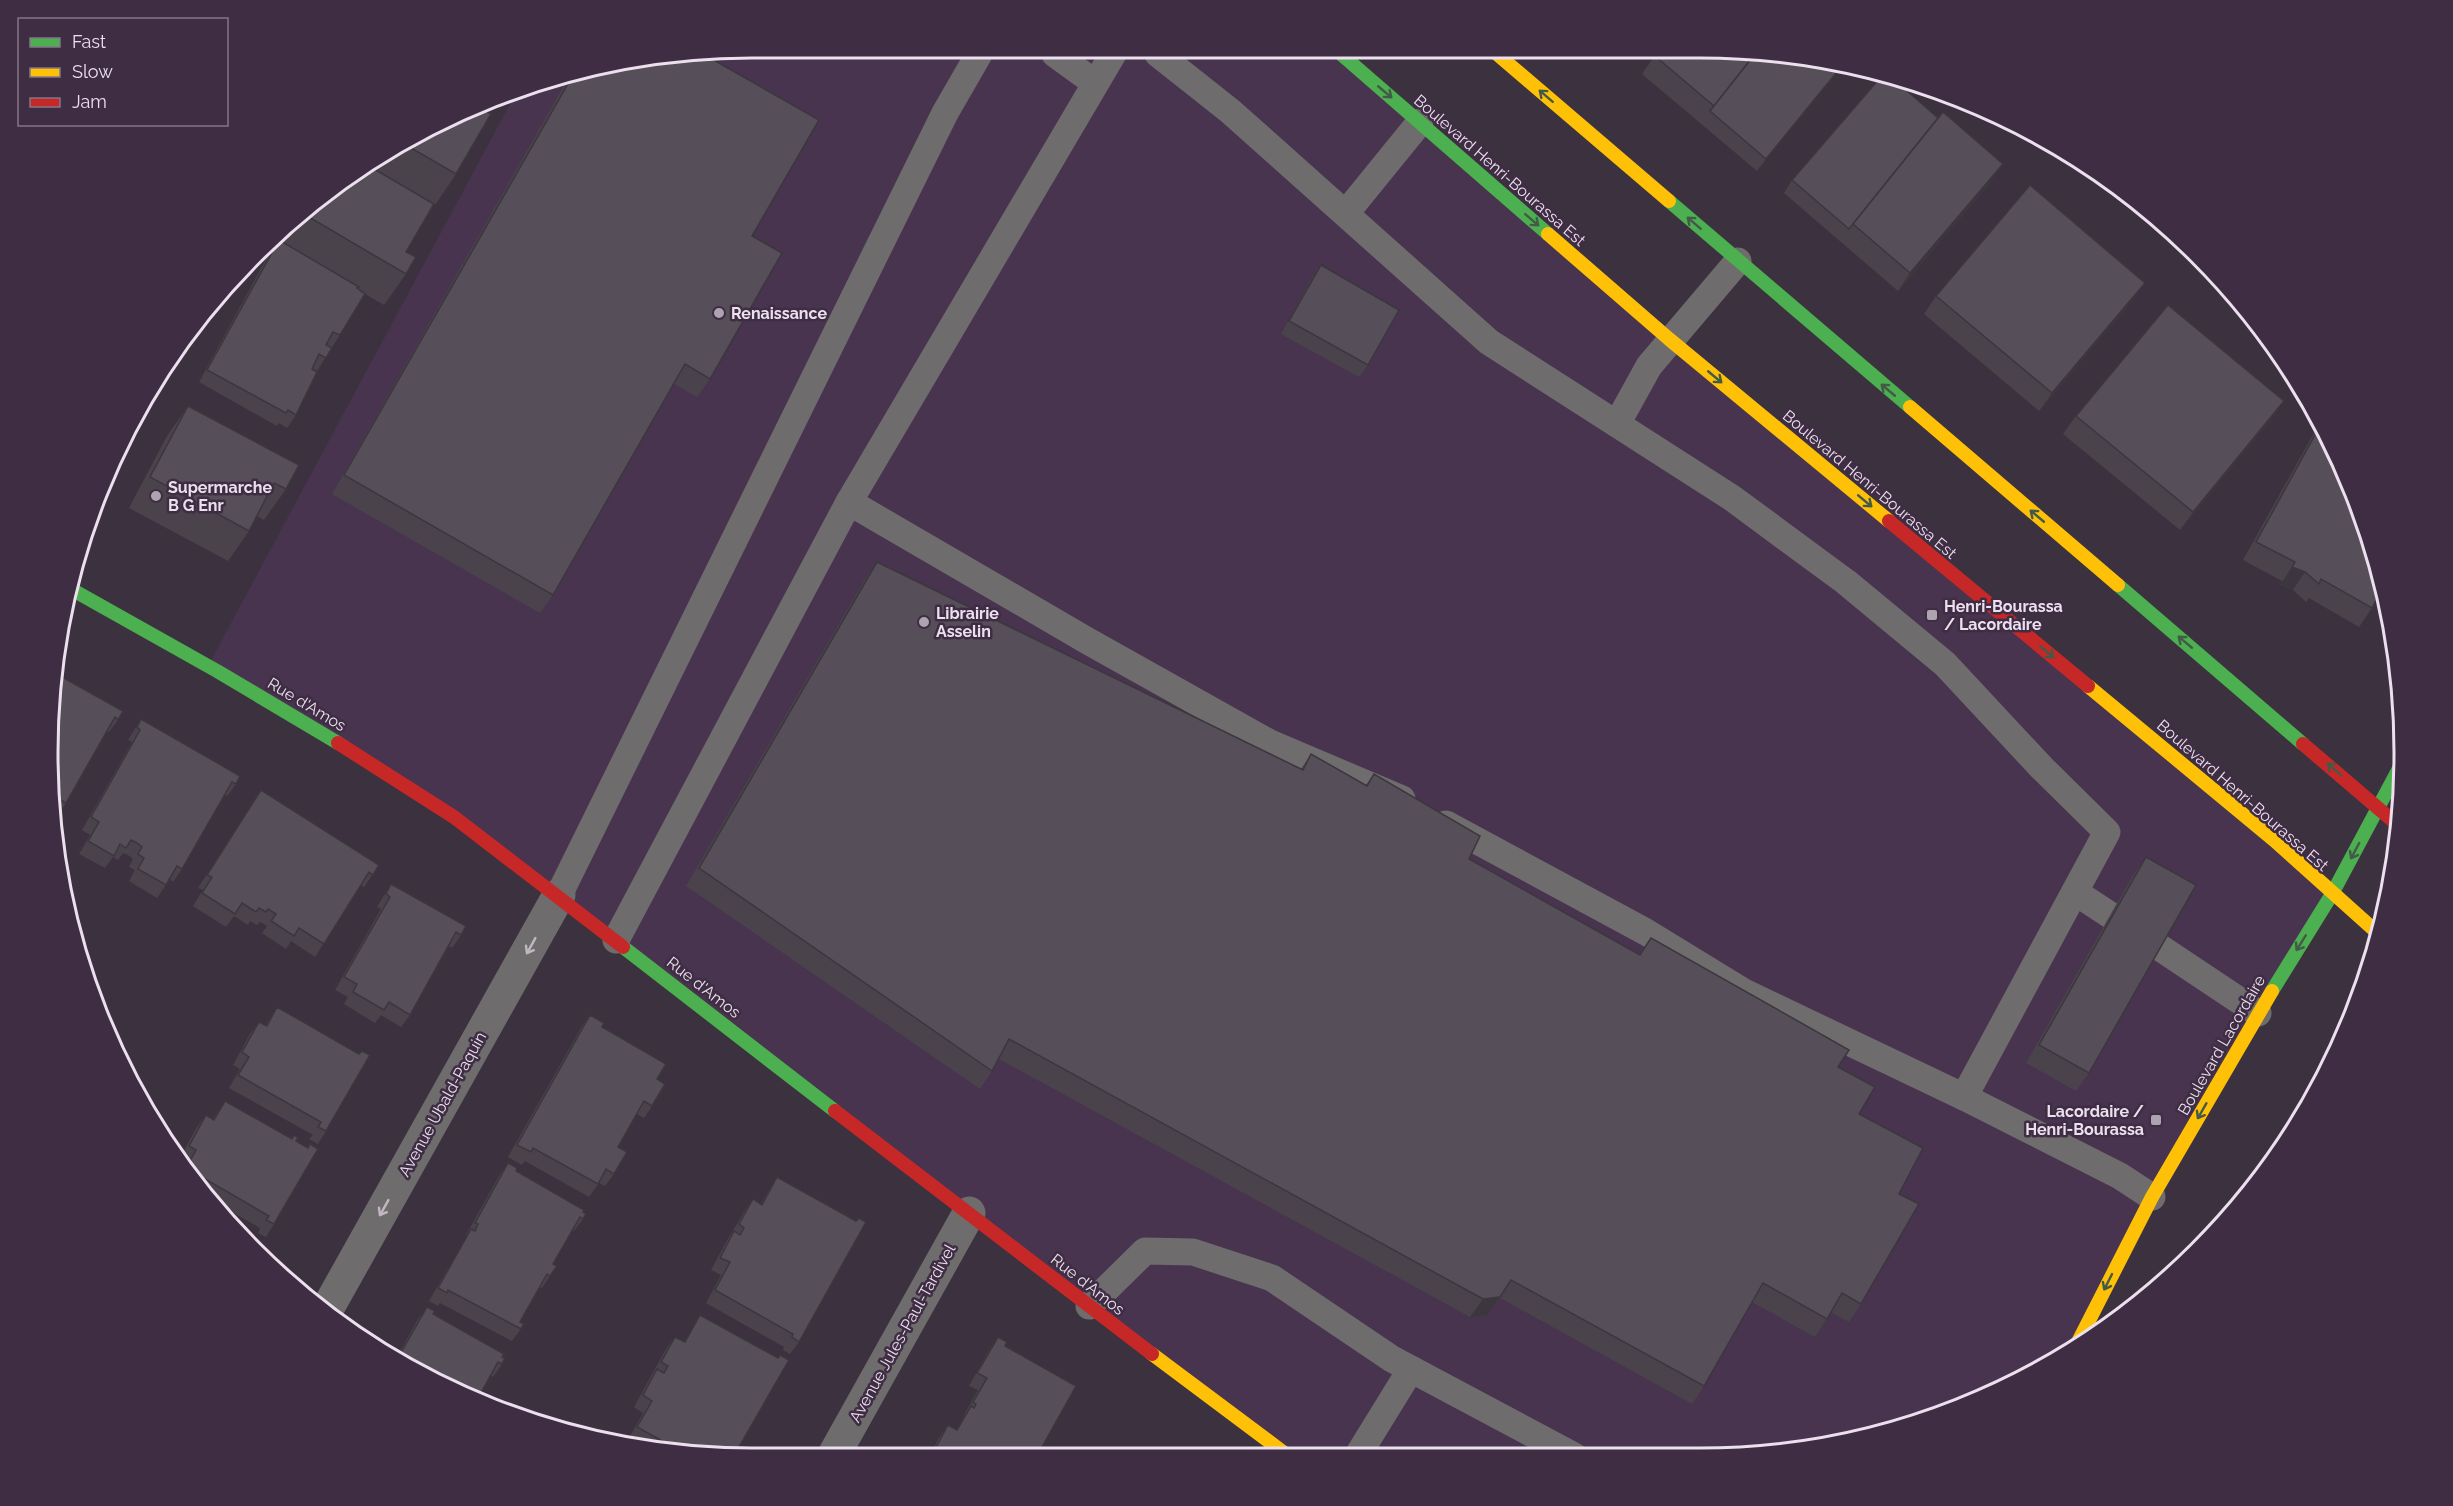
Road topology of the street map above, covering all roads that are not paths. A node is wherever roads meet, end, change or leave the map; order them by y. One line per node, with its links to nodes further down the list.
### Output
1 (977, 58): 20 (lane)
2 (1061, 58): 7 (lane)
3 (1111, 58): 7 (lane)
4 (1163, 58): 9 (lane)
5 (1346, 58): 8 (main road, Boulevard Henri-Bourassa Est, one-way to 8)
6 (1502, 58): 10 (main road, one-way to 6)
7 (1095, 83): 13 (lane)
8 (1420, 122): 9 (lane); 11 (main road, Boulevard Henri-Bourassa Est, one-way to 11)
9 (1346, 213): 12 (lane)
10 (1738, 261): 11 (lane); 16 (main road, one-way to 10)
11 (1670, 339): 12 (lane); 19 (main road, Boulevard Henri-Bourassa Est, one-way to 19)
12 (1617, 424): 18 (lane)
13 (849, 502): 23 (lane); 26 (lane)
14 (78, 593): 20 (main road, Rue d'Amos)
15 (2393, 779): 16 (main road, Boulevard Lacordaire)
16 (2378, 807): 17 (main road); 19 (main road, Boulevard Lacordaire, one-way to 19)
17 (2391, 819)
18 (2075, 892): 21 (lane); 26 (lane)
19 (2332, 894): 22 (main road, Boulevard Henri-Bourassa Est); 25 (main road, Boulevard Lacordaire, one-way to 25)
20 (559, 895): 23 (main road, Rue d'Amos); 29 (street, Avenue Ubald-Paquin, one-way to 29)
21 (2110, 915)
22 (2372, 928)
23 (616, 940): 28 (main road, Rue d'Amos)
24 (2158, 947): 25 (lane)
25 (2258, 1013): 27 (main road, Boulevard Lacordaire, one-way to 27)
26 (1964, 1097): 27 (lane)
27 (2152, 1197): 31 (main road, Boulevard Lacordaire, one-way to 31)
28 (969, 1213): 30 (main road, Rue d'Amos); 33 (street, Avenue Jules-Paul-Tardivel)
29 (330, 1304)
30 (1089, 1306): 32 (lane); 34 (main road, Rue d'Amos)
31 (2083, 1332)
32 (1411, 1369): 35 (lane); 36 (lane)
33 (838, 1448)
34 (1278, 1448)
35 (1362, 1448)
36 (1559, 1448)

